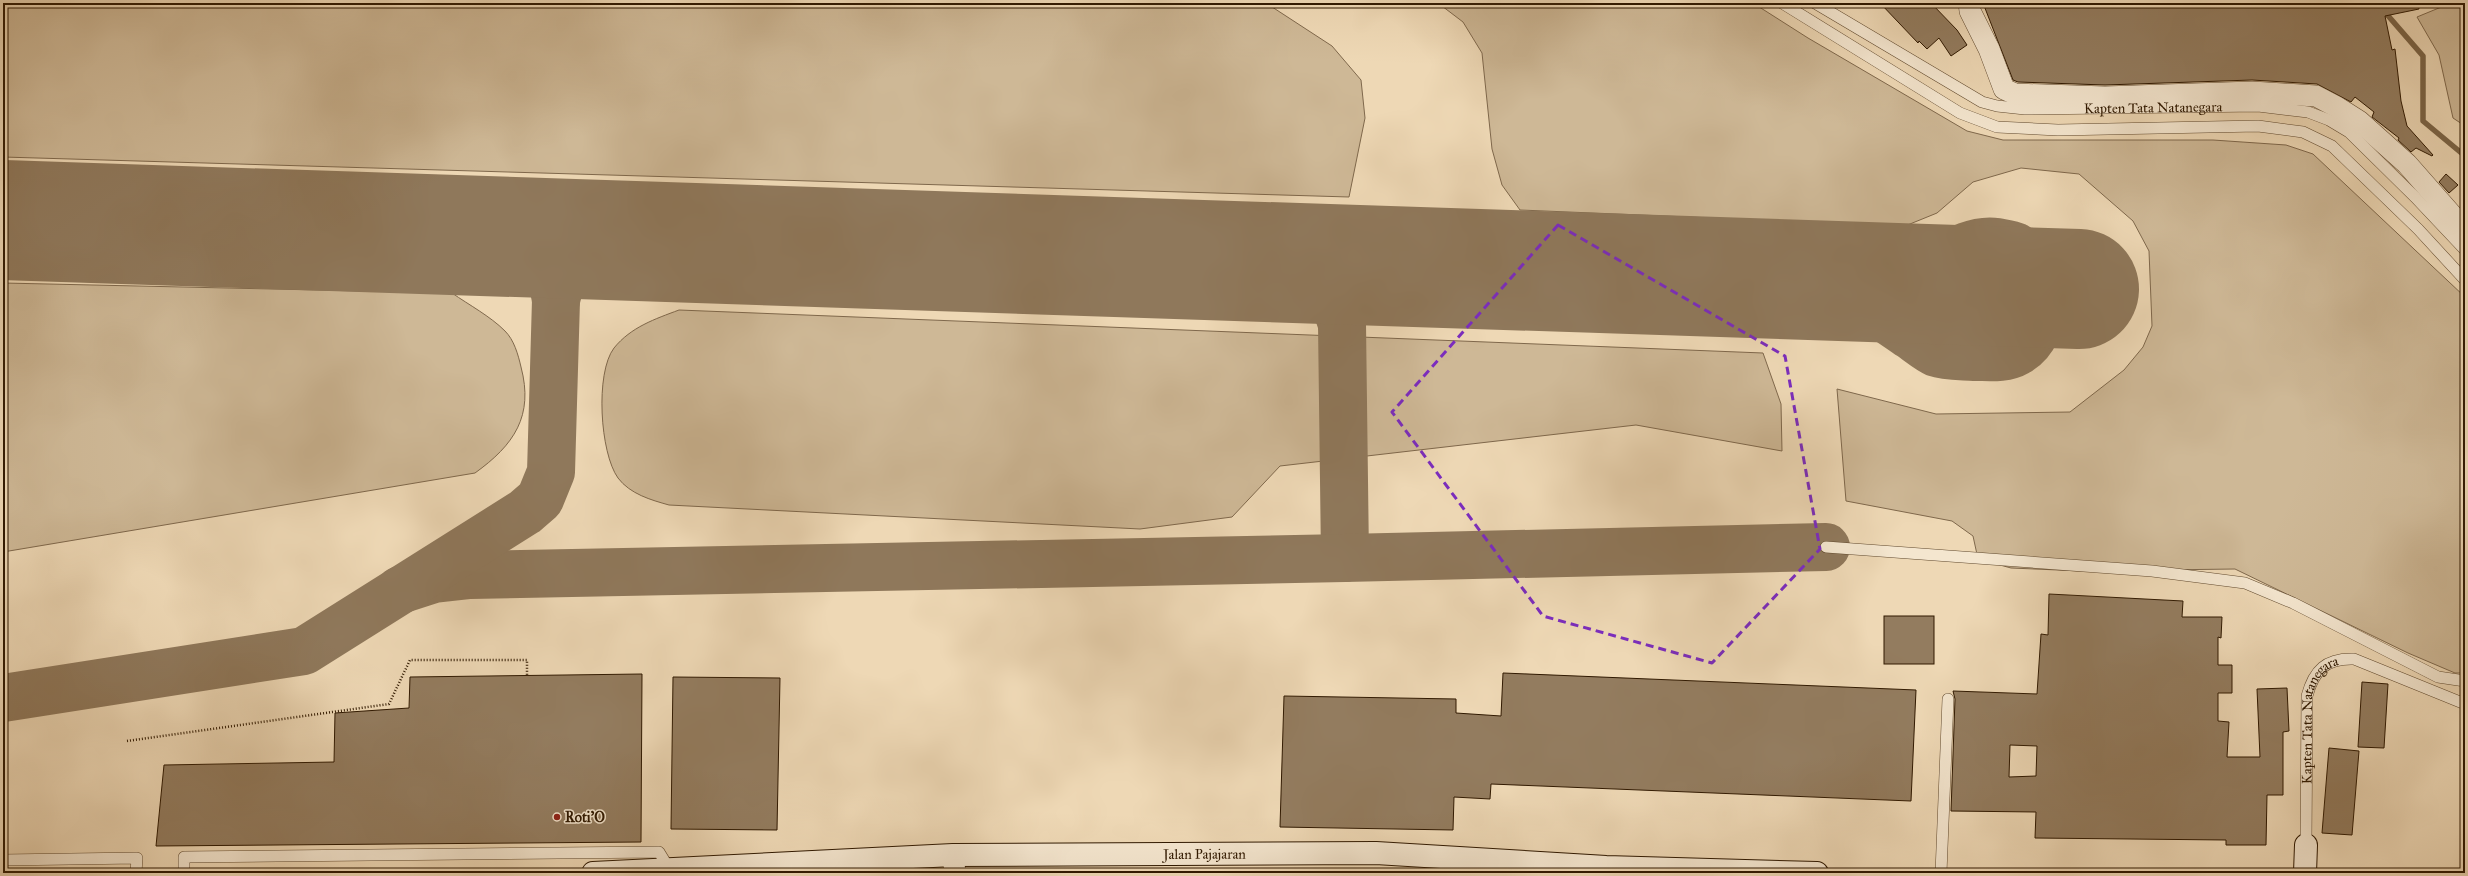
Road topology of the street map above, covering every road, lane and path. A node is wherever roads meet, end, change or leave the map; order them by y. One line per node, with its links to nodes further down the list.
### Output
1 (1782, 3): 6 (lane)
2 (1815, 3): 5 (lane, Kapten Tata Natanegara)
3 (1969, 3): 4 (street)
4 (2465, 230)
5 (2465, 250)
6 (2465, 280)
7 (1826, 546): 9 (lane)
8 (527, 675): 12 (path)
9 (2465, 681)
10 (1948, 699): 22 (lane)
11 (2465, 704): 13 (lane, Kapten Tata Natanegara)
12 (127, 741)
13 (2306, 845): 23 (main road, Kapten Tata Natanegara)
14 (3, 860): 18 (lane)
15 (954, 864): 16 (main road, Jalan Pajajaran); 17 (main road, Jalan Pajajaran)
16 (670, 870): 19 (lane); 20 (main road, Jalan Pajajaran)
17 (1606, 870): 21 (main road, Jalan Pajajaran)
18 (136, 873)
19 (184, 873)
20 (593, 873)
21 (1817, 873)
22 (1941, 873)
23 (2306, 873)

